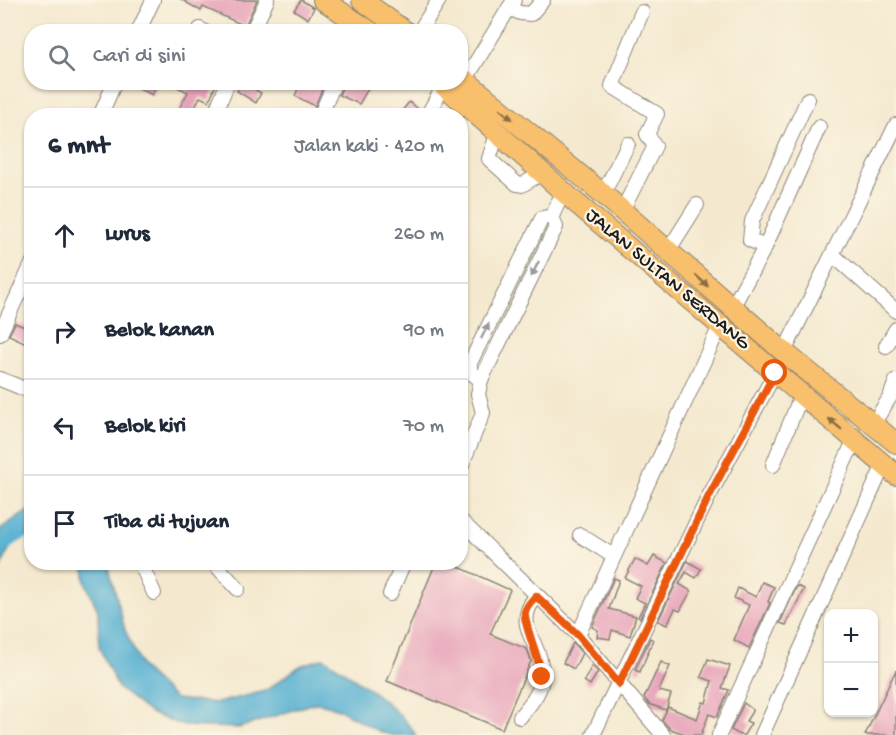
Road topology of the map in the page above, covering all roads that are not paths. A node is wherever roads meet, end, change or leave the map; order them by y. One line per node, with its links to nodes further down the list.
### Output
1 (153, 0): 9 (street)
2 (267, 0): 10 (street)
3 (323, 0): 11 (highway)
4 (362, 0): 12 (highway)
5 (438, 0): 13 (street)
6 (543, 0): 7 (street)
7 (511, 4): 14 (street)
8 (642, 12): 32 (street)
9 (142, 24)
10 (256, 24)
11 (356, 24)
12 (395, 24)
13 (424, 24)
14 (468, 60)
15 (111, 90): 22 (street)
16 (225, 90): 23 (street)
17 (331, 90): 24 (street)
18 (446, 90): 25 (street)
19 (460, 90): 29 (highway, JALAN SULTAN SERDANG)
20 (464, 90): 30 (highway, JALAN SULTAN SERDANG, one-way to 30)
21 (808, 99): 34 (street)
22 (104, 108)
23 (217, 108)
24 (324, 108)
25 (433, 108)
26 (896, 125): 36 (street)
27 (819, 127): 34 (street)
28 (628, 144): 30 (street)
29 (563, 192): 33 (street); 42 (highway, JALAN SULTAN SERDANG)
30 (603, 194): 32 (highway, JALAN SULTAN SERDANG)
31 (697, 205): 35 (street)
32 (622, 211): 35 (highway, JALAN SULTAN SERDANG)
33 (552, 216): 37 (street); 39 (street, one-way to 39)
34 (765, 247): 40 (street)
35 (668, 251): 40 (highway, JALAN SULTAN SERDANG, one-way to 40)
36 (833, 255): 41 (street); 46 (street)
37 (506, 288): 39 (street); 49 (street, one-way to 37)
38 (24, 289): 44 (street)
39 (520, 298): 49 (street)
40 (732, 308): 46 (highway, JALAN SULTAN SERDANG)
41 (896, 311)
42 (720, 326): 47 (highway, JALAN SULTAN SERDANG); 61 (street)
43 (896, 328): 45 (street)
44 (0, 334)
45 (886, 346)
46 (784, 352): 53 (highway, JALAN SULTAN SERDANG)
47 (775, 373): 52 (highway, JALAN SULTAN SERDANG); 70 (street)
48 (0, 379): 51 (street)
49 (481, 380): 56 (street)
50 (896, 381): 53 (street)
51 (24, 389)
52 (801, 396): 54 (highway, JALAN SULTAN SERDANG, one-way to 52); 57 (street)
53 (873, 424): 55 (highway, JALAN SULTAN SERDANG)
54 (854, 441): 58 (highway, JALAN SULTAN SERDANG); 74 (street)
55 (896, 444)
56 (468, 450)
57 (773, 465)
58 (890, 470): 75 (street)
59 (468, 528): 68 (street)
60 (580, 535): 61 (street)
61 (613, 556): 69 (street)
62 (144, 570): 66 (street)
63 (220, 570): 65 (street)
64 (400, 570): 67 (street)
65 (238, 589)
66 (154, 593)
67 (390, 594)
68 (536, 596): 69 (street); 71 (street)
69 (578, 635): 70 (street)
70 (619, 684): 72 (street); 73 (street)
71 (519, 717)
72 (593, 735)
73 (663, 735)
74 (719, 735)
75 (762, 735)

